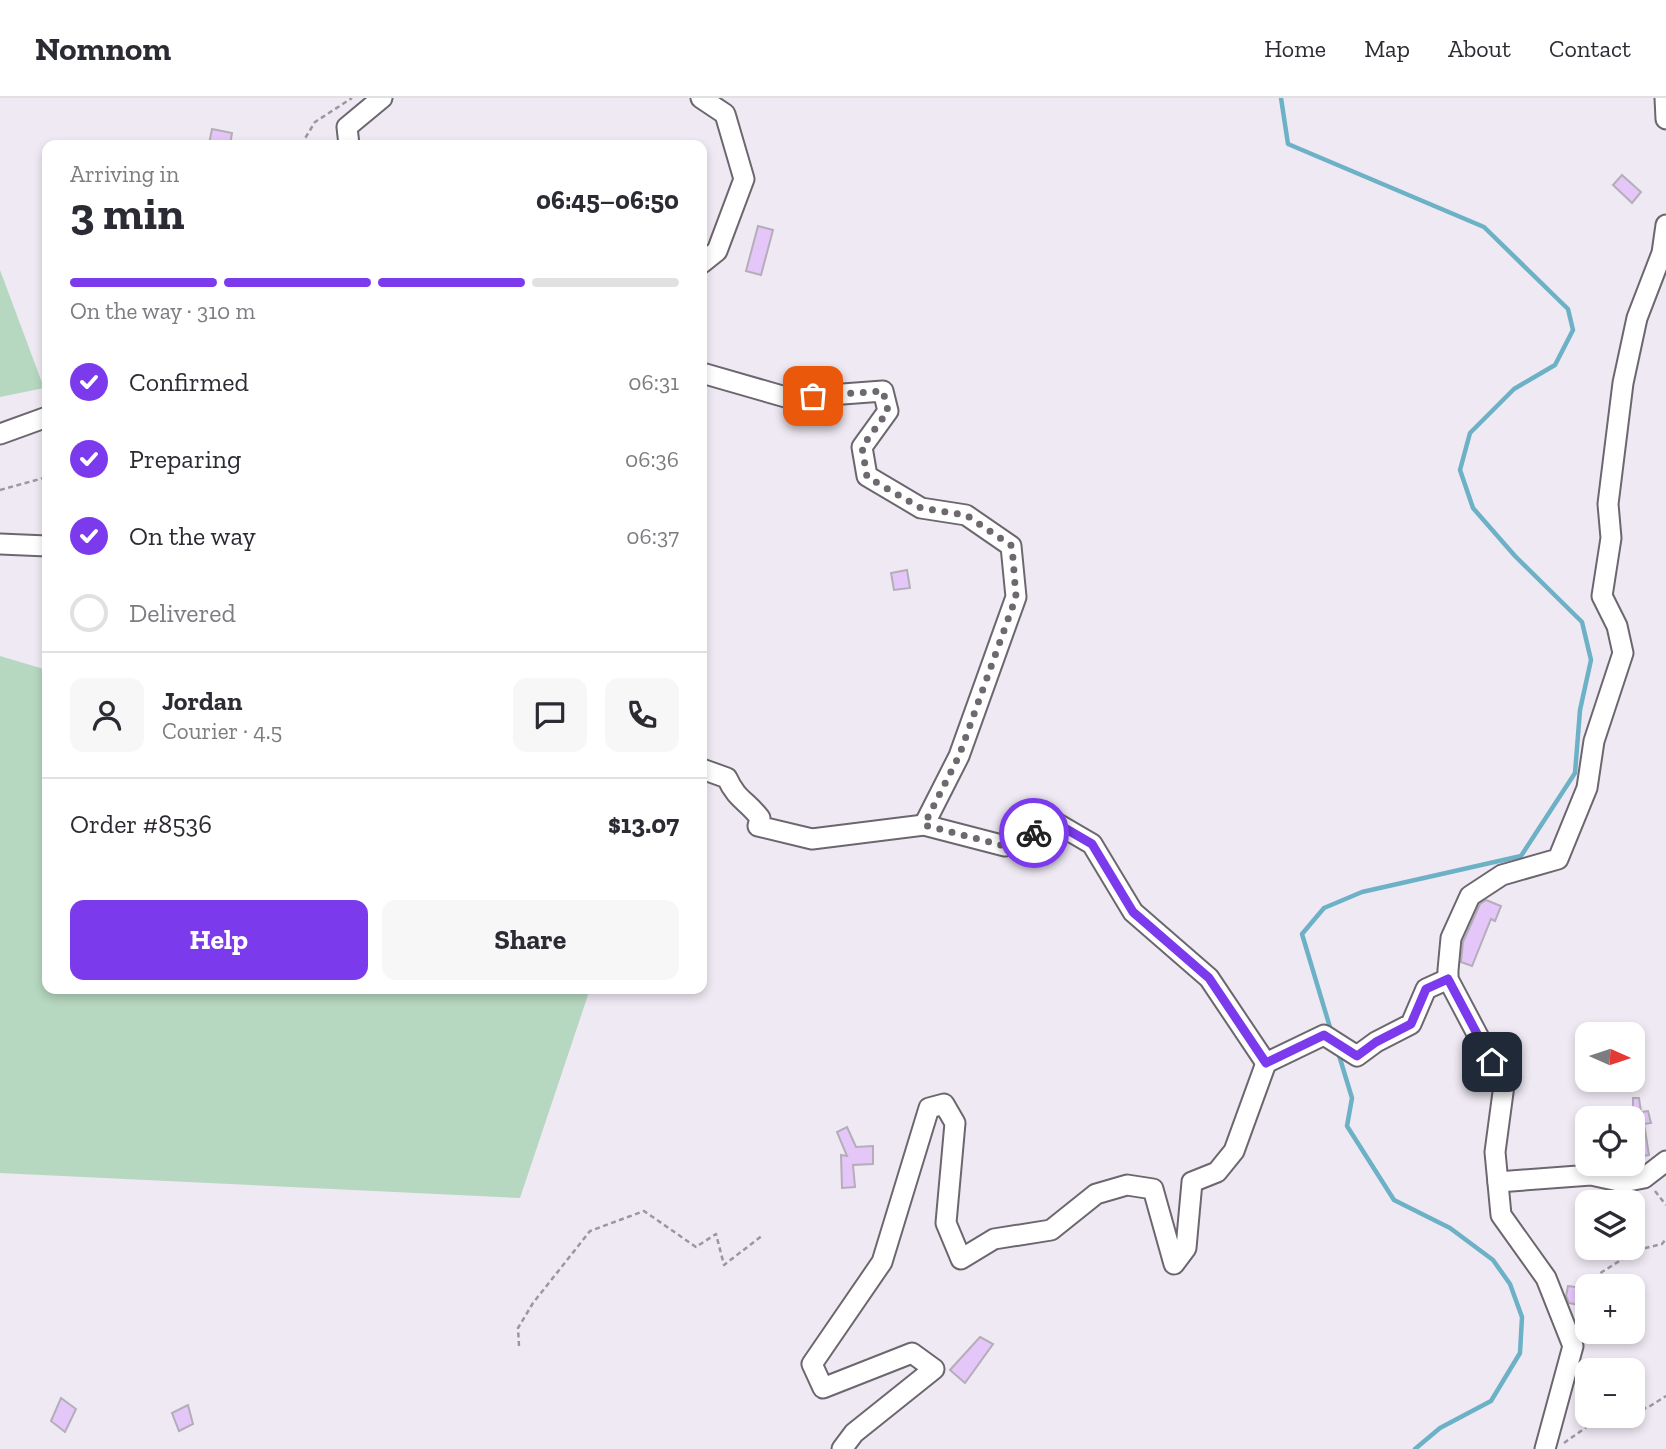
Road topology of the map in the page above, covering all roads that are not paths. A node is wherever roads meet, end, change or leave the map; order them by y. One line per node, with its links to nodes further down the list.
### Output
1 (383, 98): 5 (street)
2 (701, 98): 7 (street)
3 (1665, 98): 4 (street)
4 (1666, 119)
5 (348, 140)
6 (1666, 225): 15 (street)
7 (707, 259)
8 (707, 374): 14 (street)
9 (42, 419): 10 (street)
10 (0, 434)
11 (0, 544): 12 (street)
12 (42, 546)
13 (707, 771): 14 (street)
14 (924, 825): 16 (street)
15 (1448, 979): 16 (street); 18 (street)
16 (1266, 1063): 19 (street)
17 (1666, 1161): 18 (street)
18 (1498, 1182): 20 (street)
19 (842, 1449)
20 (1545, 1449)

